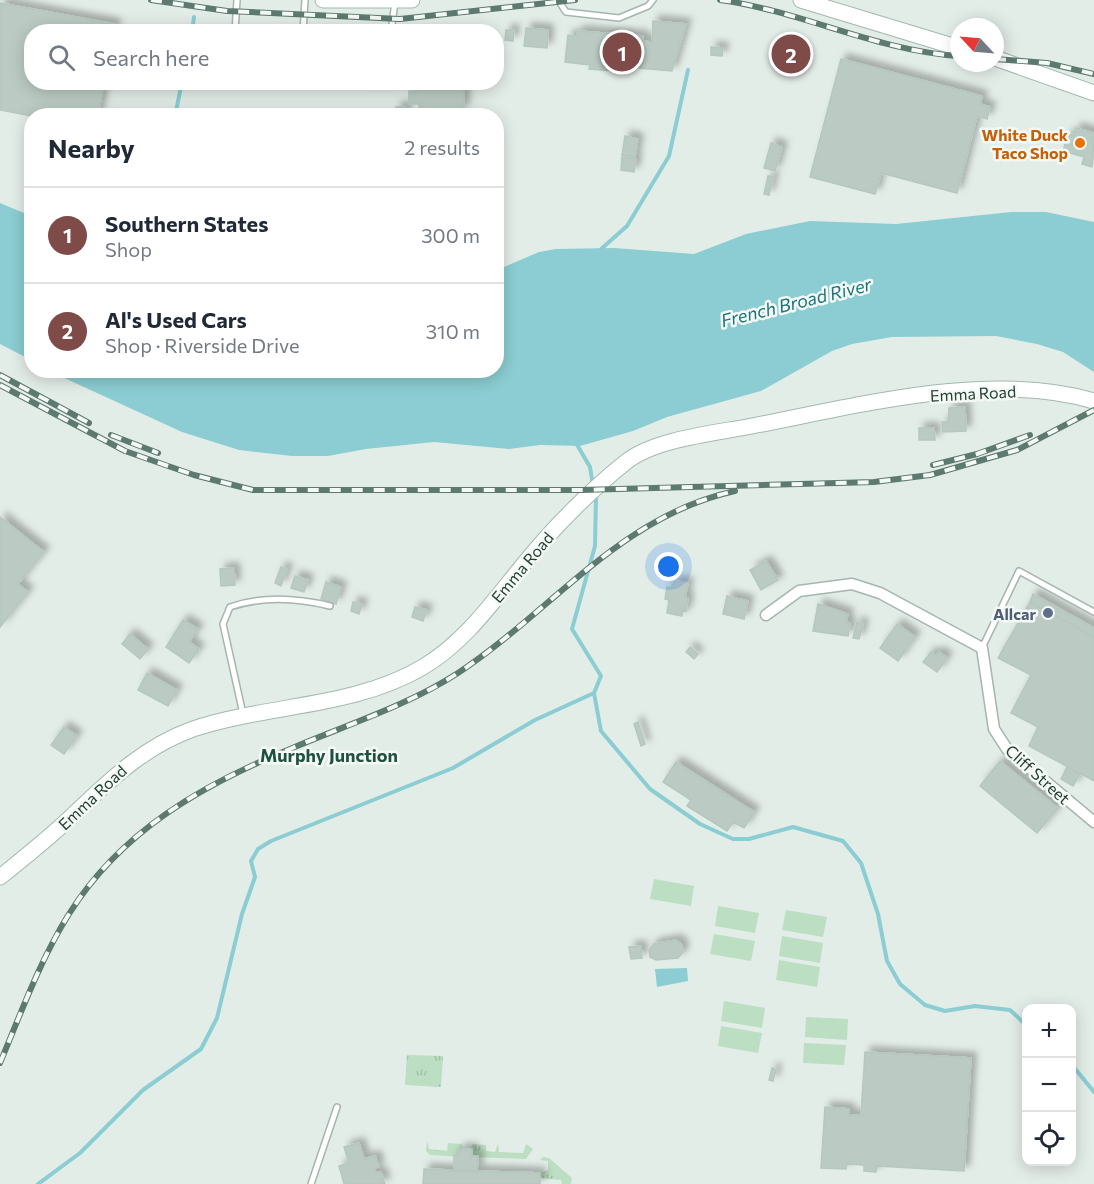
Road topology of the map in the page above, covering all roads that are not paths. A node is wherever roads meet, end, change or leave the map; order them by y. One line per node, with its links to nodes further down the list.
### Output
1 (237, 0): 9 (lane)
2 (305, 0): 10 (lane)
3 (323, 0): 4 (street)
4 (395, 0): 5 (street); 11 (lane)
5 (412, 0)
6 (558, 0): 7 (lane)
7 (653, 0)
8 (801, 0): 12 (street)
9 (236, 24)
10 (304, 24)
11 (392, 24)
12 (950, 45)
13 (1004, 61): 14 (street)
14 (1094, 93)
15 (1094, 401): 20 (street, Emma Road)
16 (330, 606): 20 (lane)
17 (1094, 612): 19 (lane)
18 (766, 615): 19 (street)
19 (982, 648): 21 (street, Cliff Street)
20 (243, 715): 22 (street, Emma Road)
21 (1094, 822)
22 (0, 877)
23 (337, 1107): 24 (lane)
24 (312, 1184)

